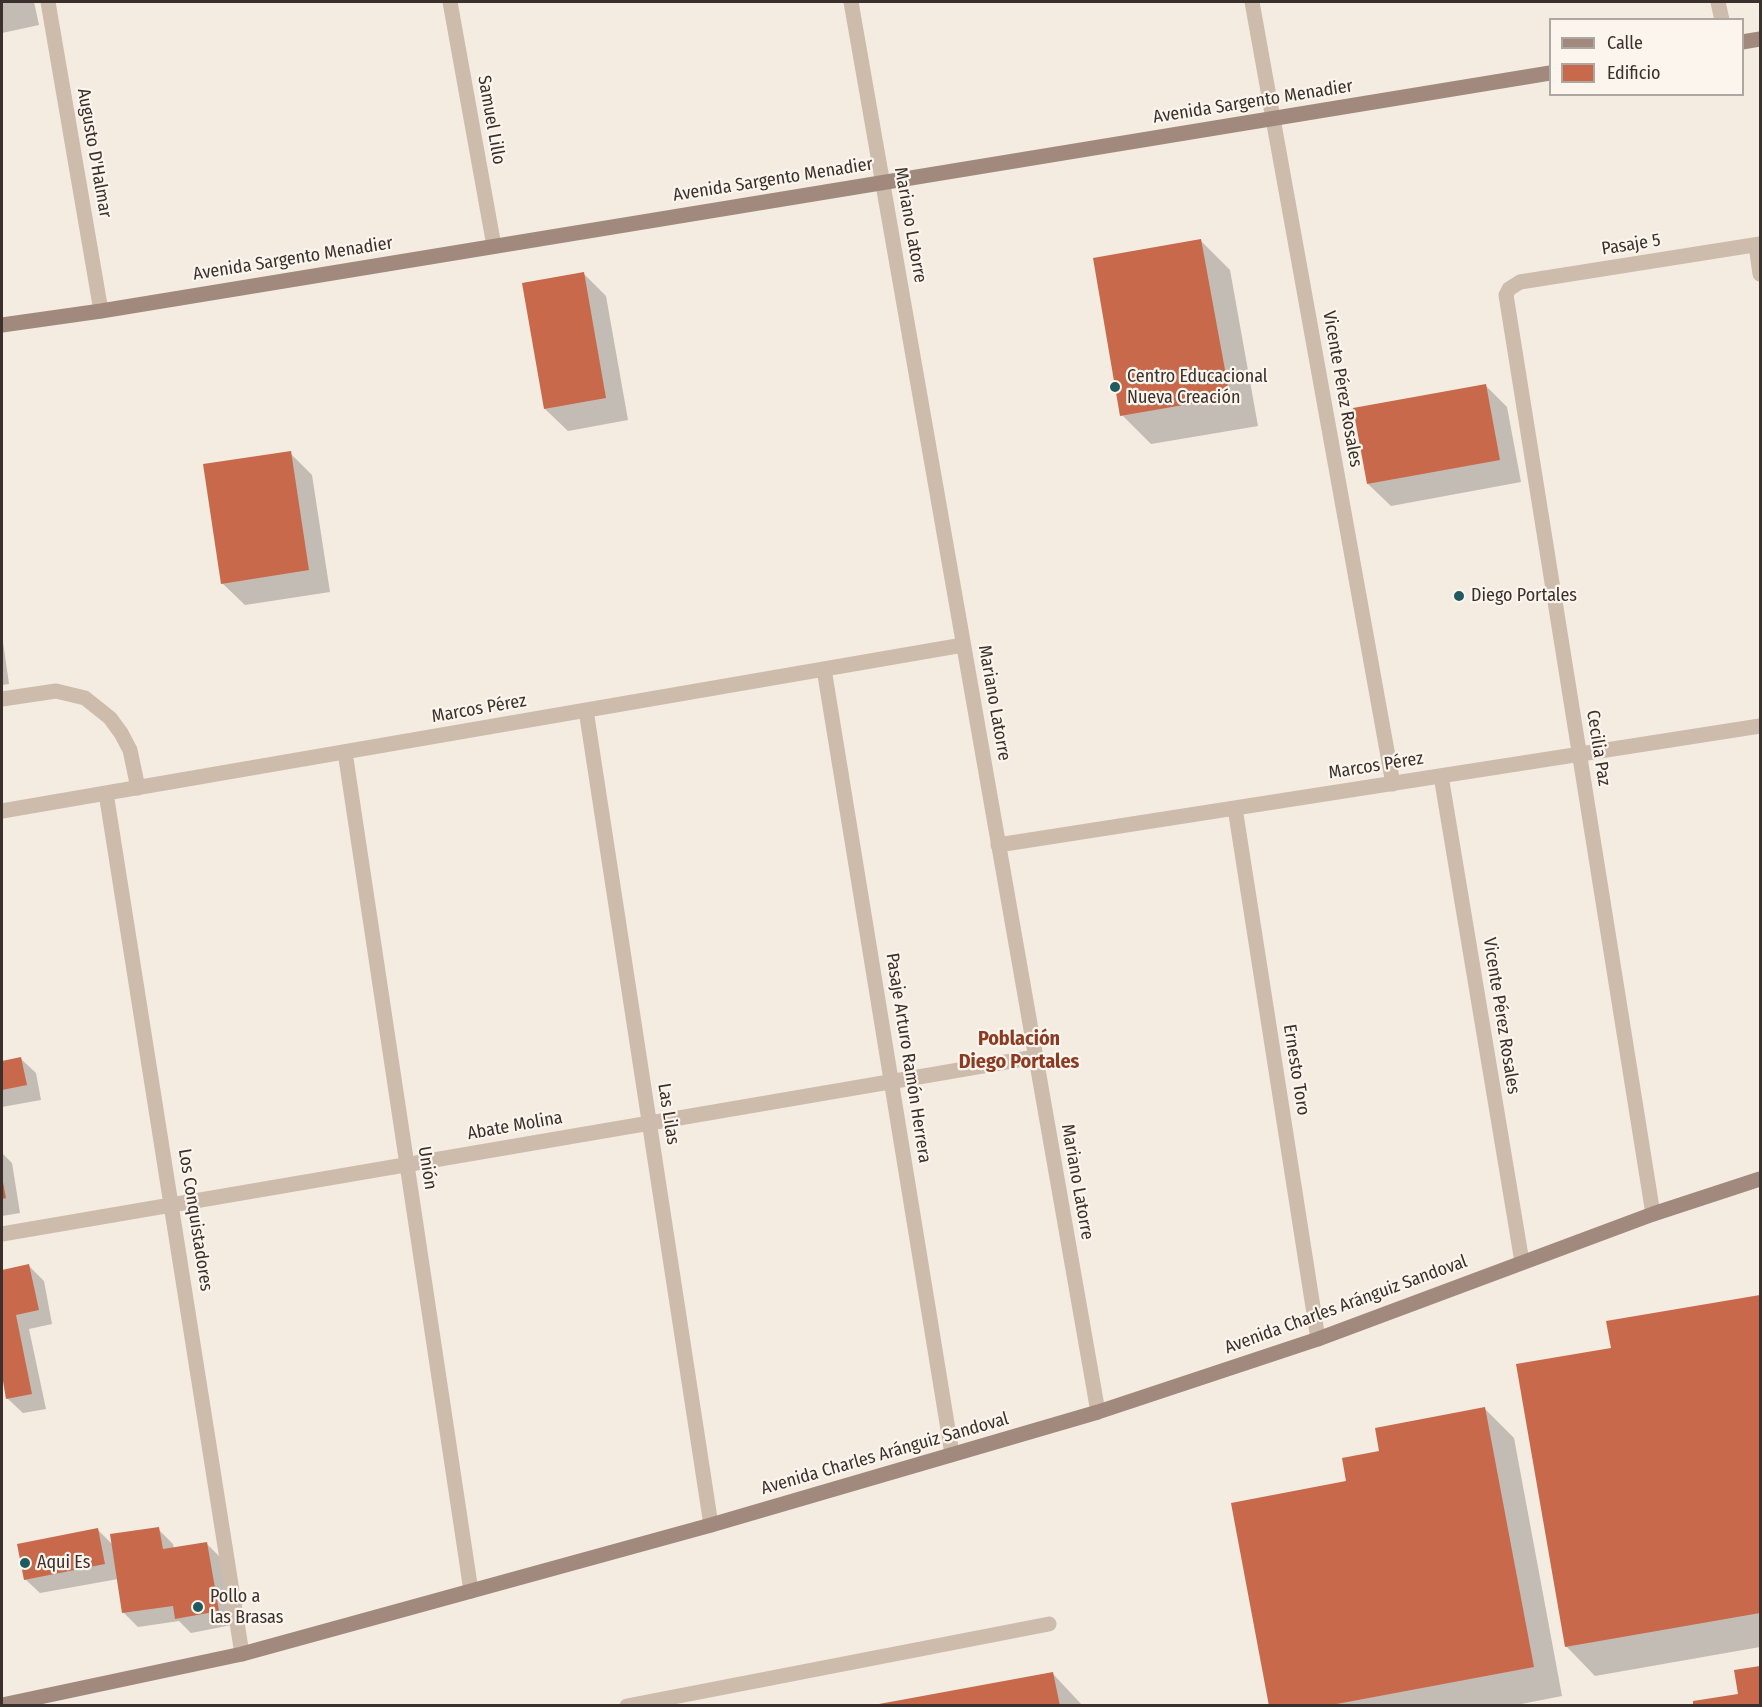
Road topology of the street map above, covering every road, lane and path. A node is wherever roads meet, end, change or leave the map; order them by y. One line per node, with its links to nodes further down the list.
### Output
1 (48, 2): 16 (street, Augusto D'Halmar)
2 (450, 2): 13 (street, Samuel Lillo)
3 (851, 2): 11 (street, Mariano Latorre)
4 (1252, 2): 10 (street, Vicente Pérez Rosales)
5 (1718, 2): 6 (street)
6 (1722, 18)
7 (1761, 39): 8 (street)
8 (1744, 42)
9 (1549, 73): 10 (street, Avenida Sargento Menadier)
10 (1273, 119): 11 (street, Avenida Sargento Menadier); 26 (street, Vicente Pérez Rosales)
11 (883, 182): 13 (street, Avenida Sargento Menadier); 18 (street, Mariano Latorre)
12 (1758, 244): 14 (street); 15 (street, Pasaje 5)
13 (494, 246): 16 (street, Avenida Sargento Menadier)
14 (1761, 274)
15 (1509, 289): 24 (street, Cecilia Paz)
16 (101, 311): 17 (street, Avenida Sargento Menadier)
17 (2, 325)
18 (963, 645): 19 (street, Marcos Pérez); 31 (street, Mariano Latorre)
19 (824, 669): 21 (street, Marcos Pérez); 33 (street, Pasaje Arturo Ramón Herrera)
20 (2, 699): 27 (street)
21 (586, 710): 23 (street, Marcos Pérez); 34 (street, Las Lilas)
22 (1761, 726): 24 (street, Marcos Pérez)
23 (345, 752): 27 (street, Marcos Pérez); 35 (street, Unión)
24 (1580, 754): 25 (street, Marcos Pérez); 38 (street, Cecilia Paz)
25 (1441, 776): 26 (street, Marcos Pérez); 40 (street, Vicente Pérez Rosales)
26 (1393, 784): 29 (street, Marcos Pérez)
27 (138, 788): 28 (street, Marcos Pérez)
28 (106, 793): 30 (street, Marcos Pérez); 37 (street, Los Conquistadores)
29 (1235, 808): 31 (street, Marcos Pérez); 41 (street, Ernesto Toro)
30 (2, 812)
31 (998, 845): 32 (street, Mariano Latorre)
32 (1035, 1056): 33 (street, Abate Molina); 42 (street, Mariano Latorre)
33 (892, 1082): 34 (street, Abate Molina); 43 (street, Pasaje Arturo Ramón Herrera)
34 (649, 1123): 35 (street, Abate Molina); 44 (street, Las Lilas)
35 (407, 1165): 37 (street, Abate Molina); 45 (street, Unión)
36 (1761, 1179): 38 (street, Avenida Charles Aránguiz Sandoval)
37 (173, 1205): 39 (street, Abate Molina); 47 (street, Los Conquistadores)
38 (1653, 1214): 40 (street, Avenida Charles Aránguiz Sandoval)
39 (2, 1234)
40 (1522, 1262): 41 (street, Avenida Charles Aránguiz Sandoval)
41 (1318, 1339): 42 (street, Avenida Charles Aránguiz Sandoval)
42 (1098, 1412): 43 (street, Avenida Charles Aránguiz Sandoval)
43 (952, 1454): 44 (street, Avenida Charles Aránguiz Sandoval)
44 (711, 1525): 45 (street, Avenida Charles Aránguiz Sandoval)
45 (471, 1591): 47 (street, Avenida Charles Aránguiz Sandoval)
46 (1049, 1624): 49 (street)
47 (243, 1654): 48 (street, Avenida Charles Aránguiz Sandoval)
48 (2, 1705)
49 (627, 1706)

